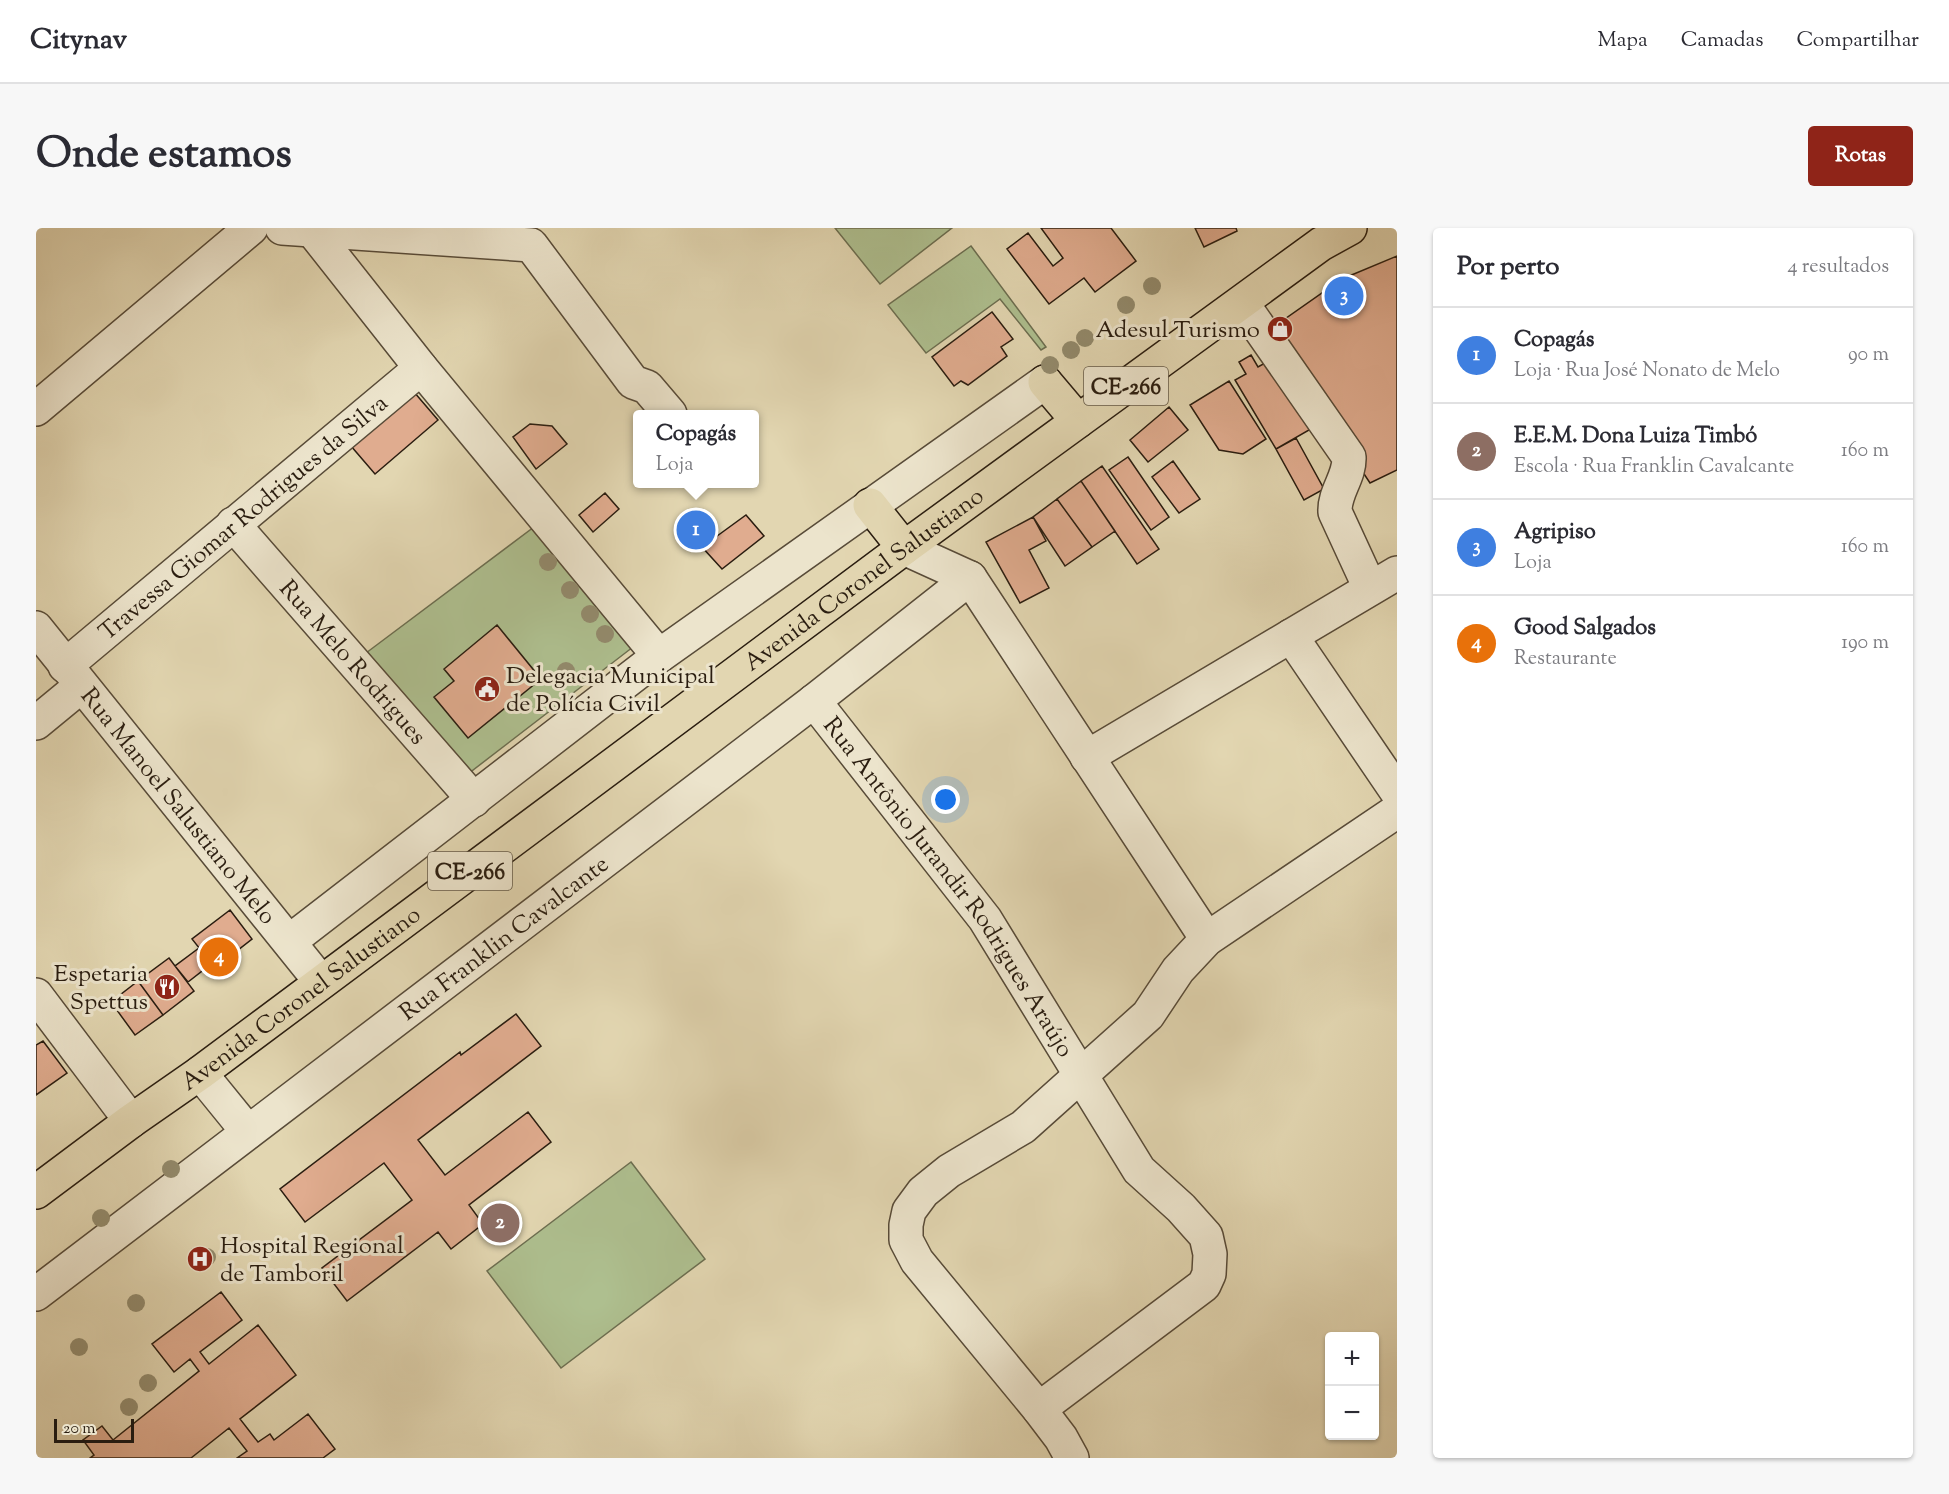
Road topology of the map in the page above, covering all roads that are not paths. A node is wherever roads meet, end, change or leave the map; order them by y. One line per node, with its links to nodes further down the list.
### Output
1 (252, 228): 8 (street)
2 (1350, 228): 5 (main road, Avenida Coronel Salustiano / CE-266)
3 (297, 229): 4 (street); 6 (street)
4 (449, 234): 9 (street)
5 (1242, 303): 10 (main road, Avenida Coronel Salustiano / CE-266); 15 (street)
6 (421, 368): 12 (street, Travessa Giomar Rodrigues da Silva); 18 (street)
7 (1045, 382): 10 (main road); 11 (street)
8 (36, 409)
9 (667, 410)
10 (1078, 421): 13 (main road, Avenida Coronel Salustiano / CE-266)
11 (870, 505): 13 (main road); 18 (street)
12 (233, 524): 19 (street, Travessa Giomar Rodrigues da Silva); 24 (street, Rua Melo Rodrigues)
13 (904, 548): 14 (street); 28 (main road, Avenida Coronel Salustiano / CE-266)
14 (970, 578): 20 (street, Rua Franklin Cavalcante); 22 (street)
15 (1383, 581): 17 (street)
16 (36, 628): 19 (street, Rua Manoel Salustiano Melo)
17 (1291, 636): 22 (street); 23 (street)
18 (659, 656): 24 (street)
19 (73, 676): 21 (street, Travessa Giomar Rodrigues da Silva); 27 (street, Rua Manoel Salustiano Melo)
20 (814, 701): 31 (street, Rua Antônio Jurandir Rodrigues Araújo); 33 (street, Rua Franklin Cavalcante)
21 (36, 723)
22 (1087, 756): 26 (street)
23 (1397, 792)
24 (474, 800): 27 (street)
25 (1397, 811): 26 (street)
26 (1207, 939): 31 (street)
27 (290, 941): 28 (street, Rua Manoel Salustiano Melo)
28 (321, 982): 30 (main road, Avenida Coronel Salustiano / CE-266)
29 (36, 995): 32 (street)
30 (200, 1073): 32 (main road, Avenida Coronel Salustiano / CE-266); 33 (street)
31 (1081, 1075): 36 (street, Rua Antônio Jurandir Rodrigues Araújo); 36 (street)
32 (131, 1121): 34 (main road, Avenida Coronel Salustiano / CE-266)
33 (248, 1132): 35 (street, Rua Franklin Cavalcante)
34 (36, 1192)
35 (36, 1294)
36 (1039, 1409): 37 (street)
37 (1072, 1458)

